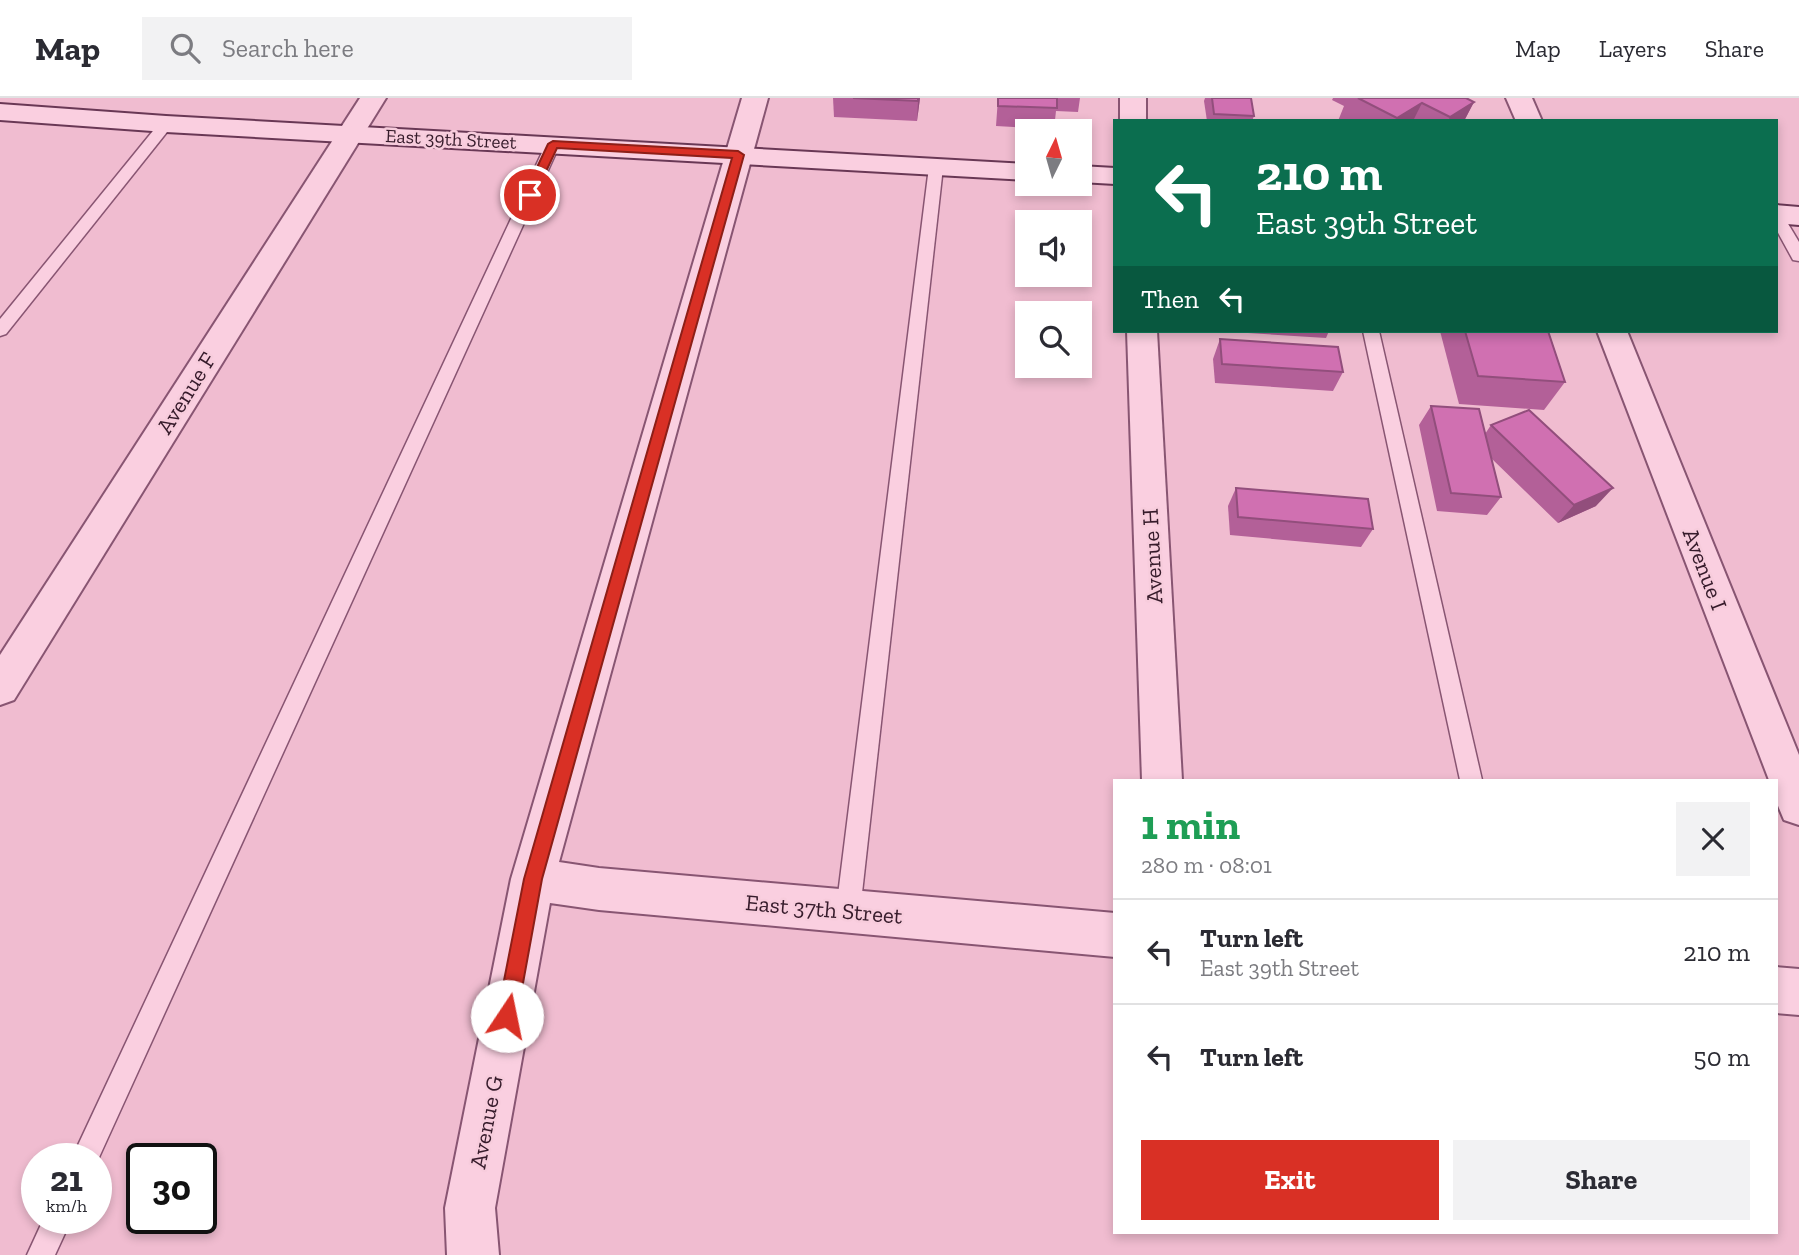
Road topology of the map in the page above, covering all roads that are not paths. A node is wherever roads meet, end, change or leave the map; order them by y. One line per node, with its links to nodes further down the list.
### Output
1 (373, 98): 9 (street, Avenue F)
2 (755, 98): 11 (street, Avenue G)
3 (1133, 98): 6 (street)
4 (1520, 98): 7 (street)
5 (0, 112): 8 (street, East 39th Street)
6 (1133, 119)
7 (1528, 119)
8 (166, 124): 9 (street, East 39th Street); 20 (lane)
9 (350, 134): 10 (street, East 39th Street); 24 (street, Avenue F)
10 (553, 144): 11 (street, East 39th Street); 33 (lane)
11 (738, 155): 12 (street, East 39th Street); 28 (street, Avenue G)
12 (936, 167): 13 (street, East 39th Street); 29 (lane)
13 (1015, 171)
14 (1092, 175): 15 (street)
15 (1113, 176)
16 (1778, 215): 17 (street)
17 (1799, 216)
18 (1778, 219): 19 (lane)
19 (1799, 256)
20 (0, 330)
21 (1142, 333): 25 (street, Avenue H)
22 (1371, 333): 26 (lane)
23 (1613, 333): 27 (street, Avenue I)
24 (0, 688)
25 (1162, 779)
26 (1471, 779)
27 (1799, 806)
28 (533, 879): 29 (street, East 37th Street); 36 (street, Avenue G)
29 (848, 911): 30 (street, East 37th Street)
30 (1113, 934)
31 (1778, 990): 32 (street)
32 (1799, 992)
33 (92, 1143)
34 (51, 1234): 35 (lane)
35 (41, 1255)
36 (473, 1255)

